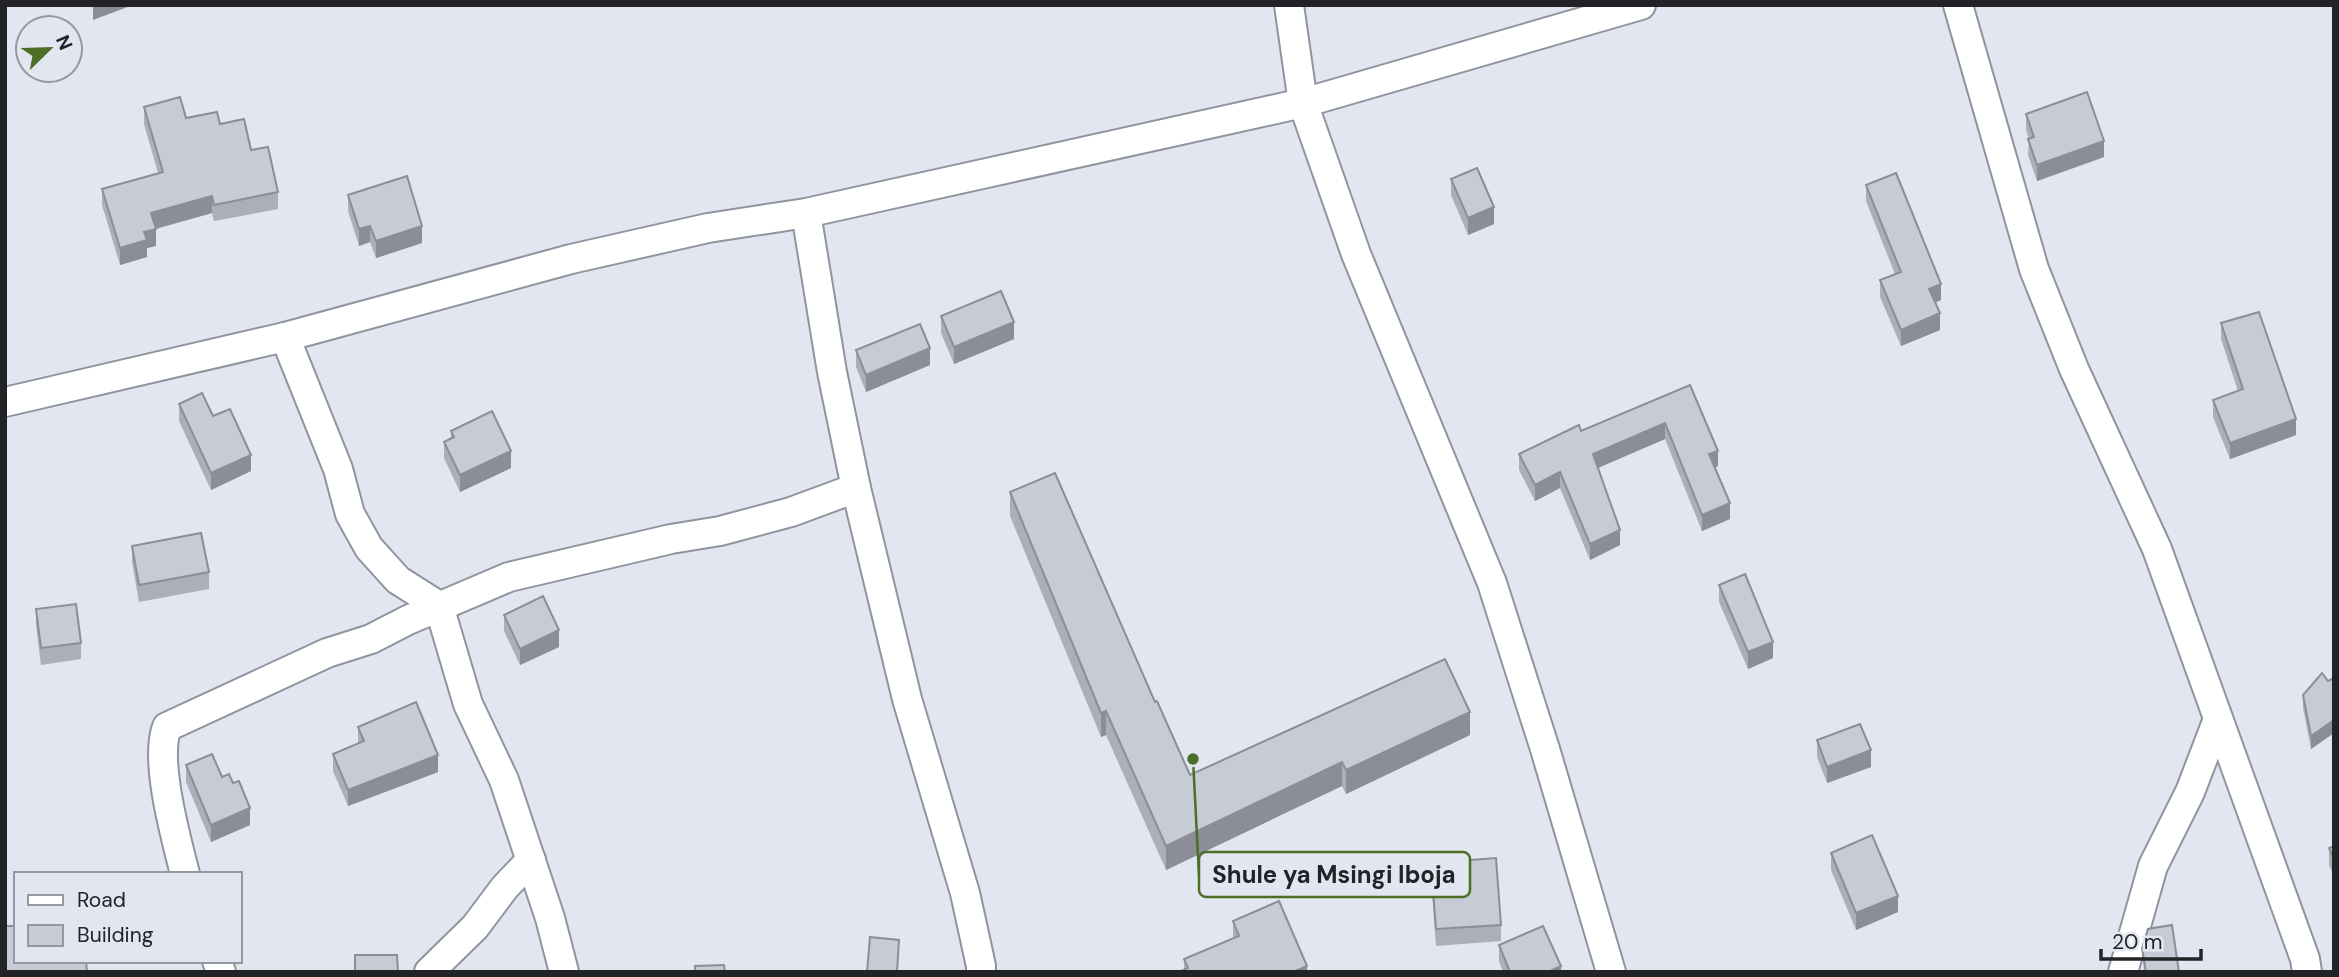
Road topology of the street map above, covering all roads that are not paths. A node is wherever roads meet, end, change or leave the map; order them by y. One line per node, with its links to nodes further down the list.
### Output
1 (1289, 5): 4 (street)
2 (1641, 5): 4 (street)
3 (1958, 5): 10 (street)
4 (1303, 103): 5 (street); 16 (street)
5 (806, 213): 6 (street); 8 (street)
6 (285, 337): 7 (street); 9 (street)
7 (5, 402)
8 (856, 488): 9 (street); 15 (street)
9 (439, 606): 11 (street); 12 (street)
10 (2218, 719): 17 (street); 18 (street)
11 (531, 860): 13 (street); 14 (street)
12 (185, 872)
13 (429, 972)
14 (564, 972)
15 (981, 972)
16 (1611, 972)
17 (2123, 972)
18 (2307, 972)

